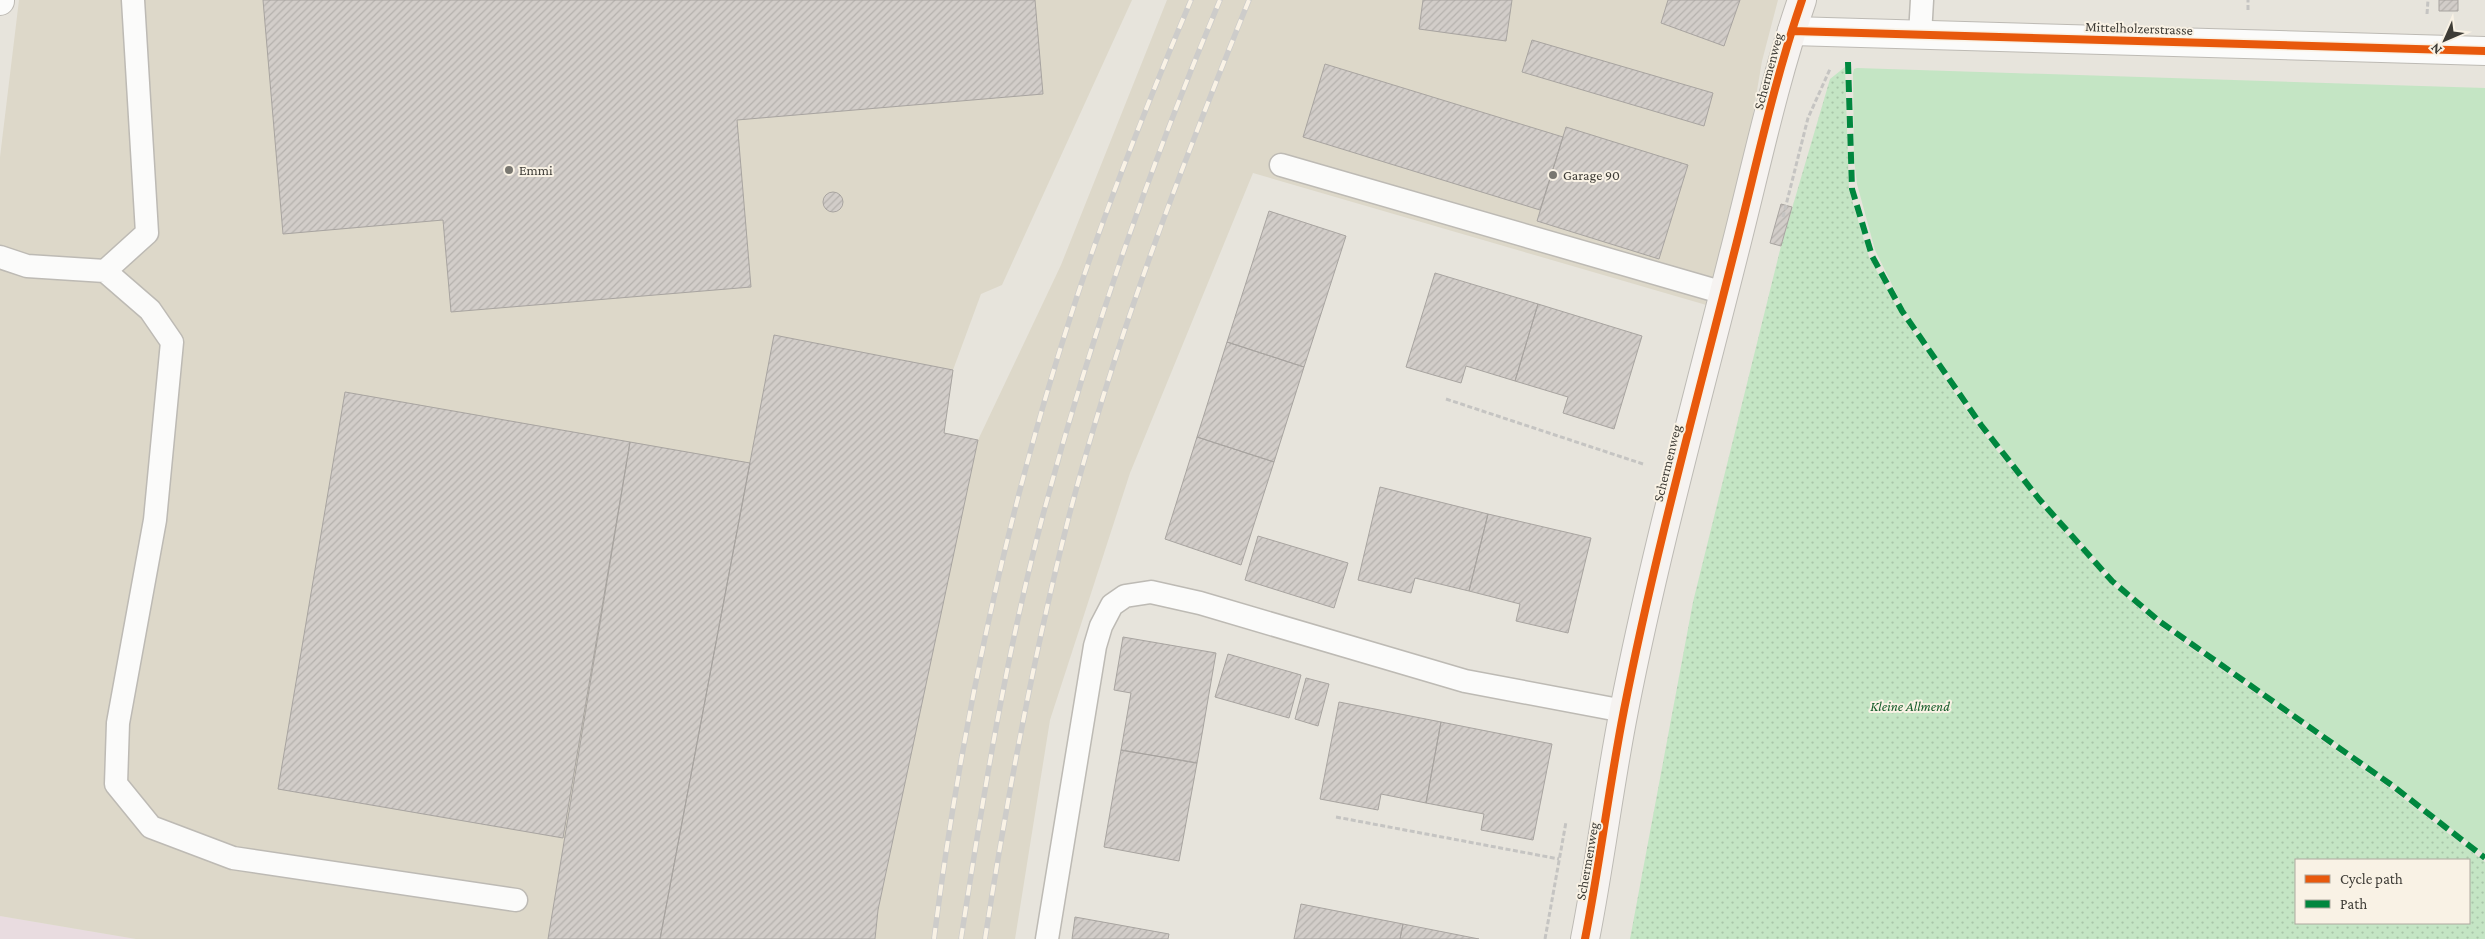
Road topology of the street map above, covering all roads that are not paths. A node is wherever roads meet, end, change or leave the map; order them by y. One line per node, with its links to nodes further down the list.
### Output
1 (133, 0): 9 (lane)
2 (1802, 0): 4 (street, Schermenweg)
3 (1922, 0): 5 (lane)
4 (1792, 31): 5 (street, Mittelholzerstrasse); 10 (street, Schermenweg)
5 (1920, 35): 6 (street, Mittelholzerstrasse)
6 (2485, 51)
7 (1281, 165): 10 (lane)
8 (0, 257): 9 (lane)
9 (105, 272): 12 (lane)
10 (1724, 293): 11 (street, Schermenweg)
11 (1624, 712): 13 (lane); 14 (street, Schermenweg)
12 (516, 900)
13 (1047, 939)
14 (1585, 939)

